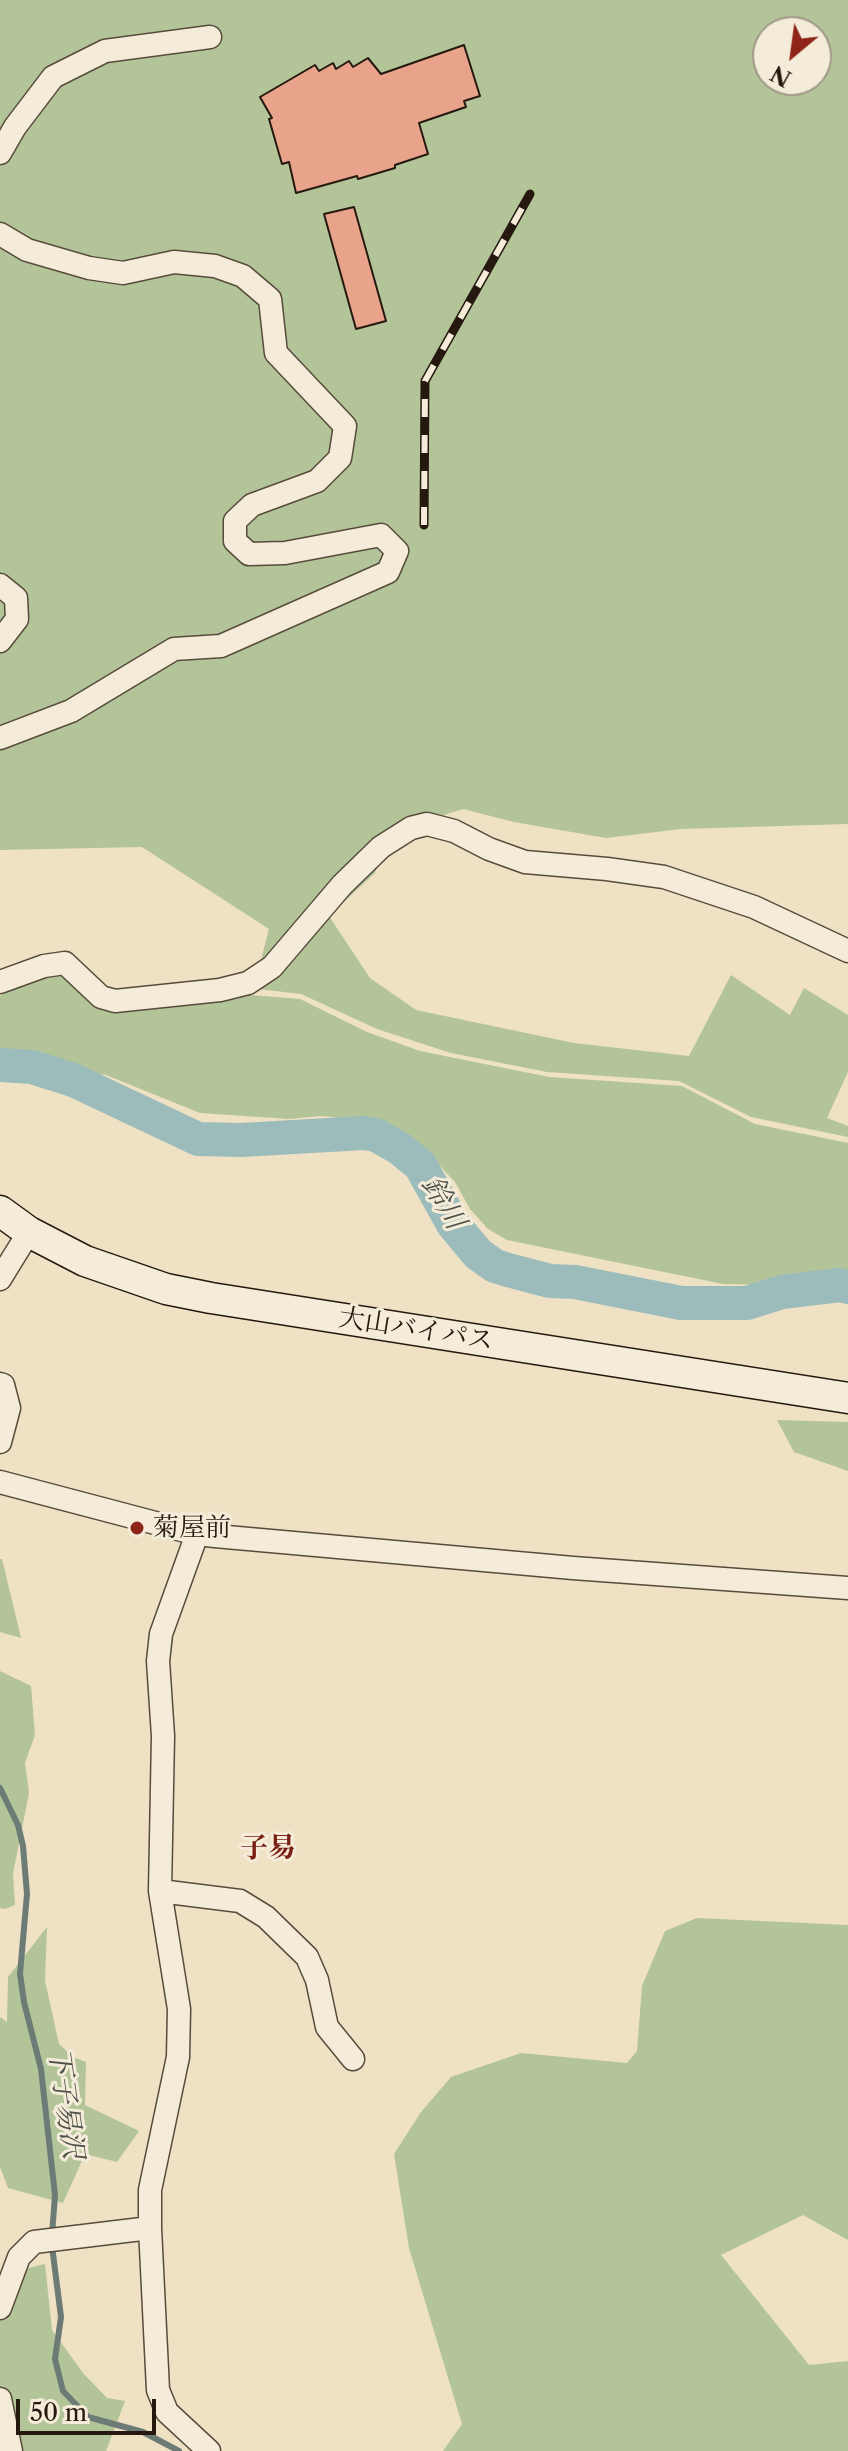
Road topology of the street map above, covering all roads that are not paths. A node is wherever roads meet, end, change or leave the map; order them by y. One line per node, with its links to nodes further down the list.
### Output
1 (210, 37): 2 (street)
2 (0, 153)
3 (0, 234): 6 (street)
4 (0, 585): 5 (street)
5 (0, 641)
6 (0, 738)
7 (848, 951): 8 (street)
8 (0, 982)
9 (0, 1211): 10 (main road, 大山バイパス)
10 (29, 1232): 11 (street); 13 (main road, 大山バイパス)
11 (0, 1279)
12 (0, 1384): 14 (street)
13 (848, 1398)
14 (0, 1442)
15 (0, 1482): 16 (street)
16 (197, 1534): 17 (street); 18 (street)
17 (848, 1588)
18 (160, 1891): 19 (street); 20 (street)
19 (353, 2059)
20 (150, 2228): 21 (street); 24 (street)
21 (0, 2308)
22 (0, 2399): 23 (street)
23 (11, 2451)
24 (209, 2451)

